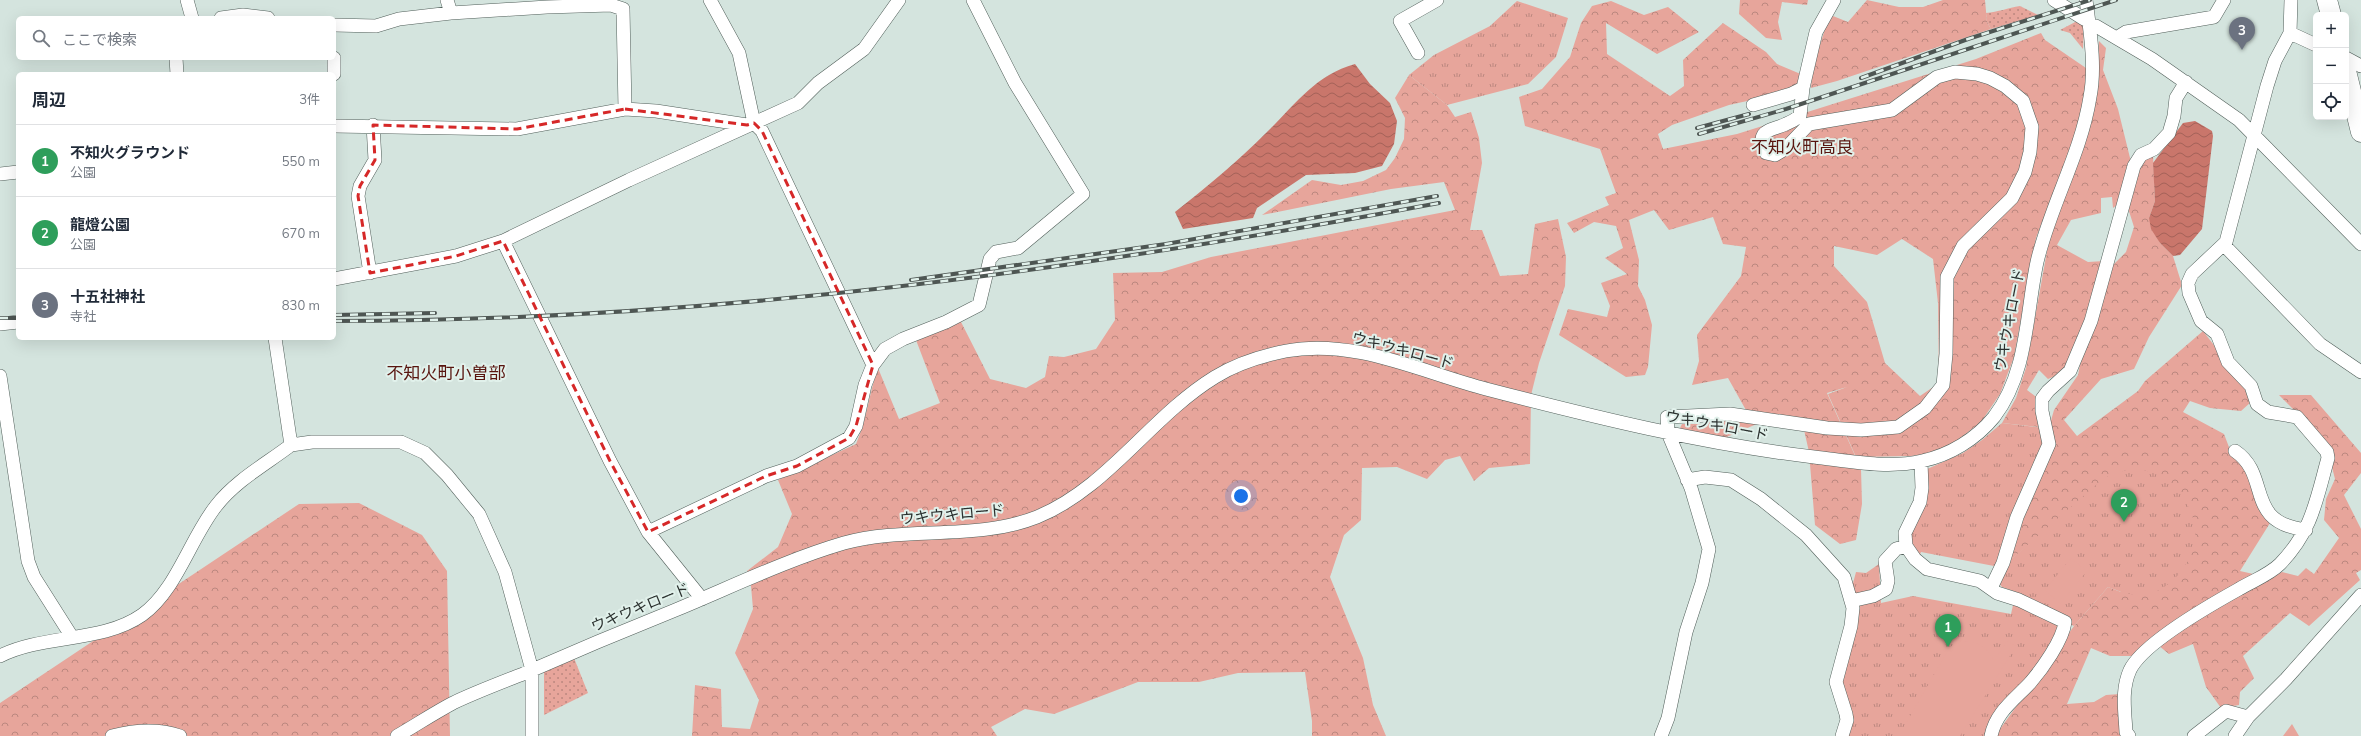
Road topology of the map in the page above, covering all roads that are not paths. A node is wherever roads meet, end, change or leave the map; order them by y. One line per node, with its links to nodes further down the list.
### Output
1 (187, 0): 15 (street)
2 (447, 0): 14 (street)
3 (710, 0): 36 (street)
4 (899, 0): 36 (street)
5 (973, 0): 51 (street)
6 (1437, 0): 24 (street)
7 (1834, 0): 33 (street)
8 (2086, 0): 57 (street, ウキウキロード)
9 (2224, 0): 22 (street)
10 (2291, 0): 21 (street)
11 (2327, 0): 13 (highway)
12 (2059, 1): 18 (street)
13 (2330, 12)
14 (450, 13): 19 (street); 35 (street)
15 (191, 16)
16 (236, 16): 17 (street)
17 (251, 16)
18 (2084, 19)
19 (336, 26)
20 (2096, 26): 22 (street)
21 (2290, 33): 23 (street); 40 (street)
22 (2118, 37): 31 (street)
23 (2313, 43)
24 (1418, 53)
25 (176, 60): 29 (street)
26 (334, 60): 30 (street)
27 (2349, 60): 28 (street)
28 (2361, 66)
29 (177, 72)
30 (334, 72)
31 (2186, 82): 40 (street); 62 (street)
32 (2349, 83): 39 (highway)
33 (1804, 88): 34 (street); 54 (street)
34 (1753, 105)
35 (625, 109): 36 (street); 37 (street)
36 (750, 124): 43 (street); 51 (street)
37 (373, 125): 38 (street); 46 (street)
38 (336, 126)
39 (2361, 132)
40 (2255, 137): 44 (street); 45 (street)
41 (16, 172): 42 (street)
42 (0, 174)
43 (503, 242): 46 (street); 60 (street)
44 (2361, 244)
45 (2224, 245): 52 (street); 59 (street)
46 (370, 273): 47 (street)
47 (336, 278)
48 (16, 322): 49 (street)
49 (0, 324)
50 (275, 340): 55 (street)
51 (873, 364): 60 (street)
52 (2361, 372)
53 (0, 376): 66 (street)
54 (1668, 433): 57 (street, ウキウキロード); 58 (street); 64 (street, ウキウキロード)
55 (291, 445): 66 (street); 68 (street)
56 (2235, 451): 59 (street)
57 (1921, 462): 61 (street)
58 (1687, 480): 65 (street); 74 (street)
59 (2306, 530): 77 (street)
60 (648, 532): 64 (street)
61 (1906, 546): 62 (street); 65 (street)
62 (1991, 588): 76 (street)
63 (2361, 595): 69 (street)
64 (702, 599): 68 (street, ウキウキロード)
65 (1851, 601): 75 (street)
66 (72, 637): 67 (street)
67 (0, 656)
68 (532, 670): 72 (street, ウキウキロード); 73 (street)
69 (2248, 717): 78 (street); 79 (street)
70 (112, 736): 71 (street)
71 (180, 736)
72 (397, 736)
73 (532, 736)
74 (1661, 736)
75 (1842, 736)
76 (1991, 736)
77 (2130, 736)
78 (2194, 736)
79 (2235, 736)

